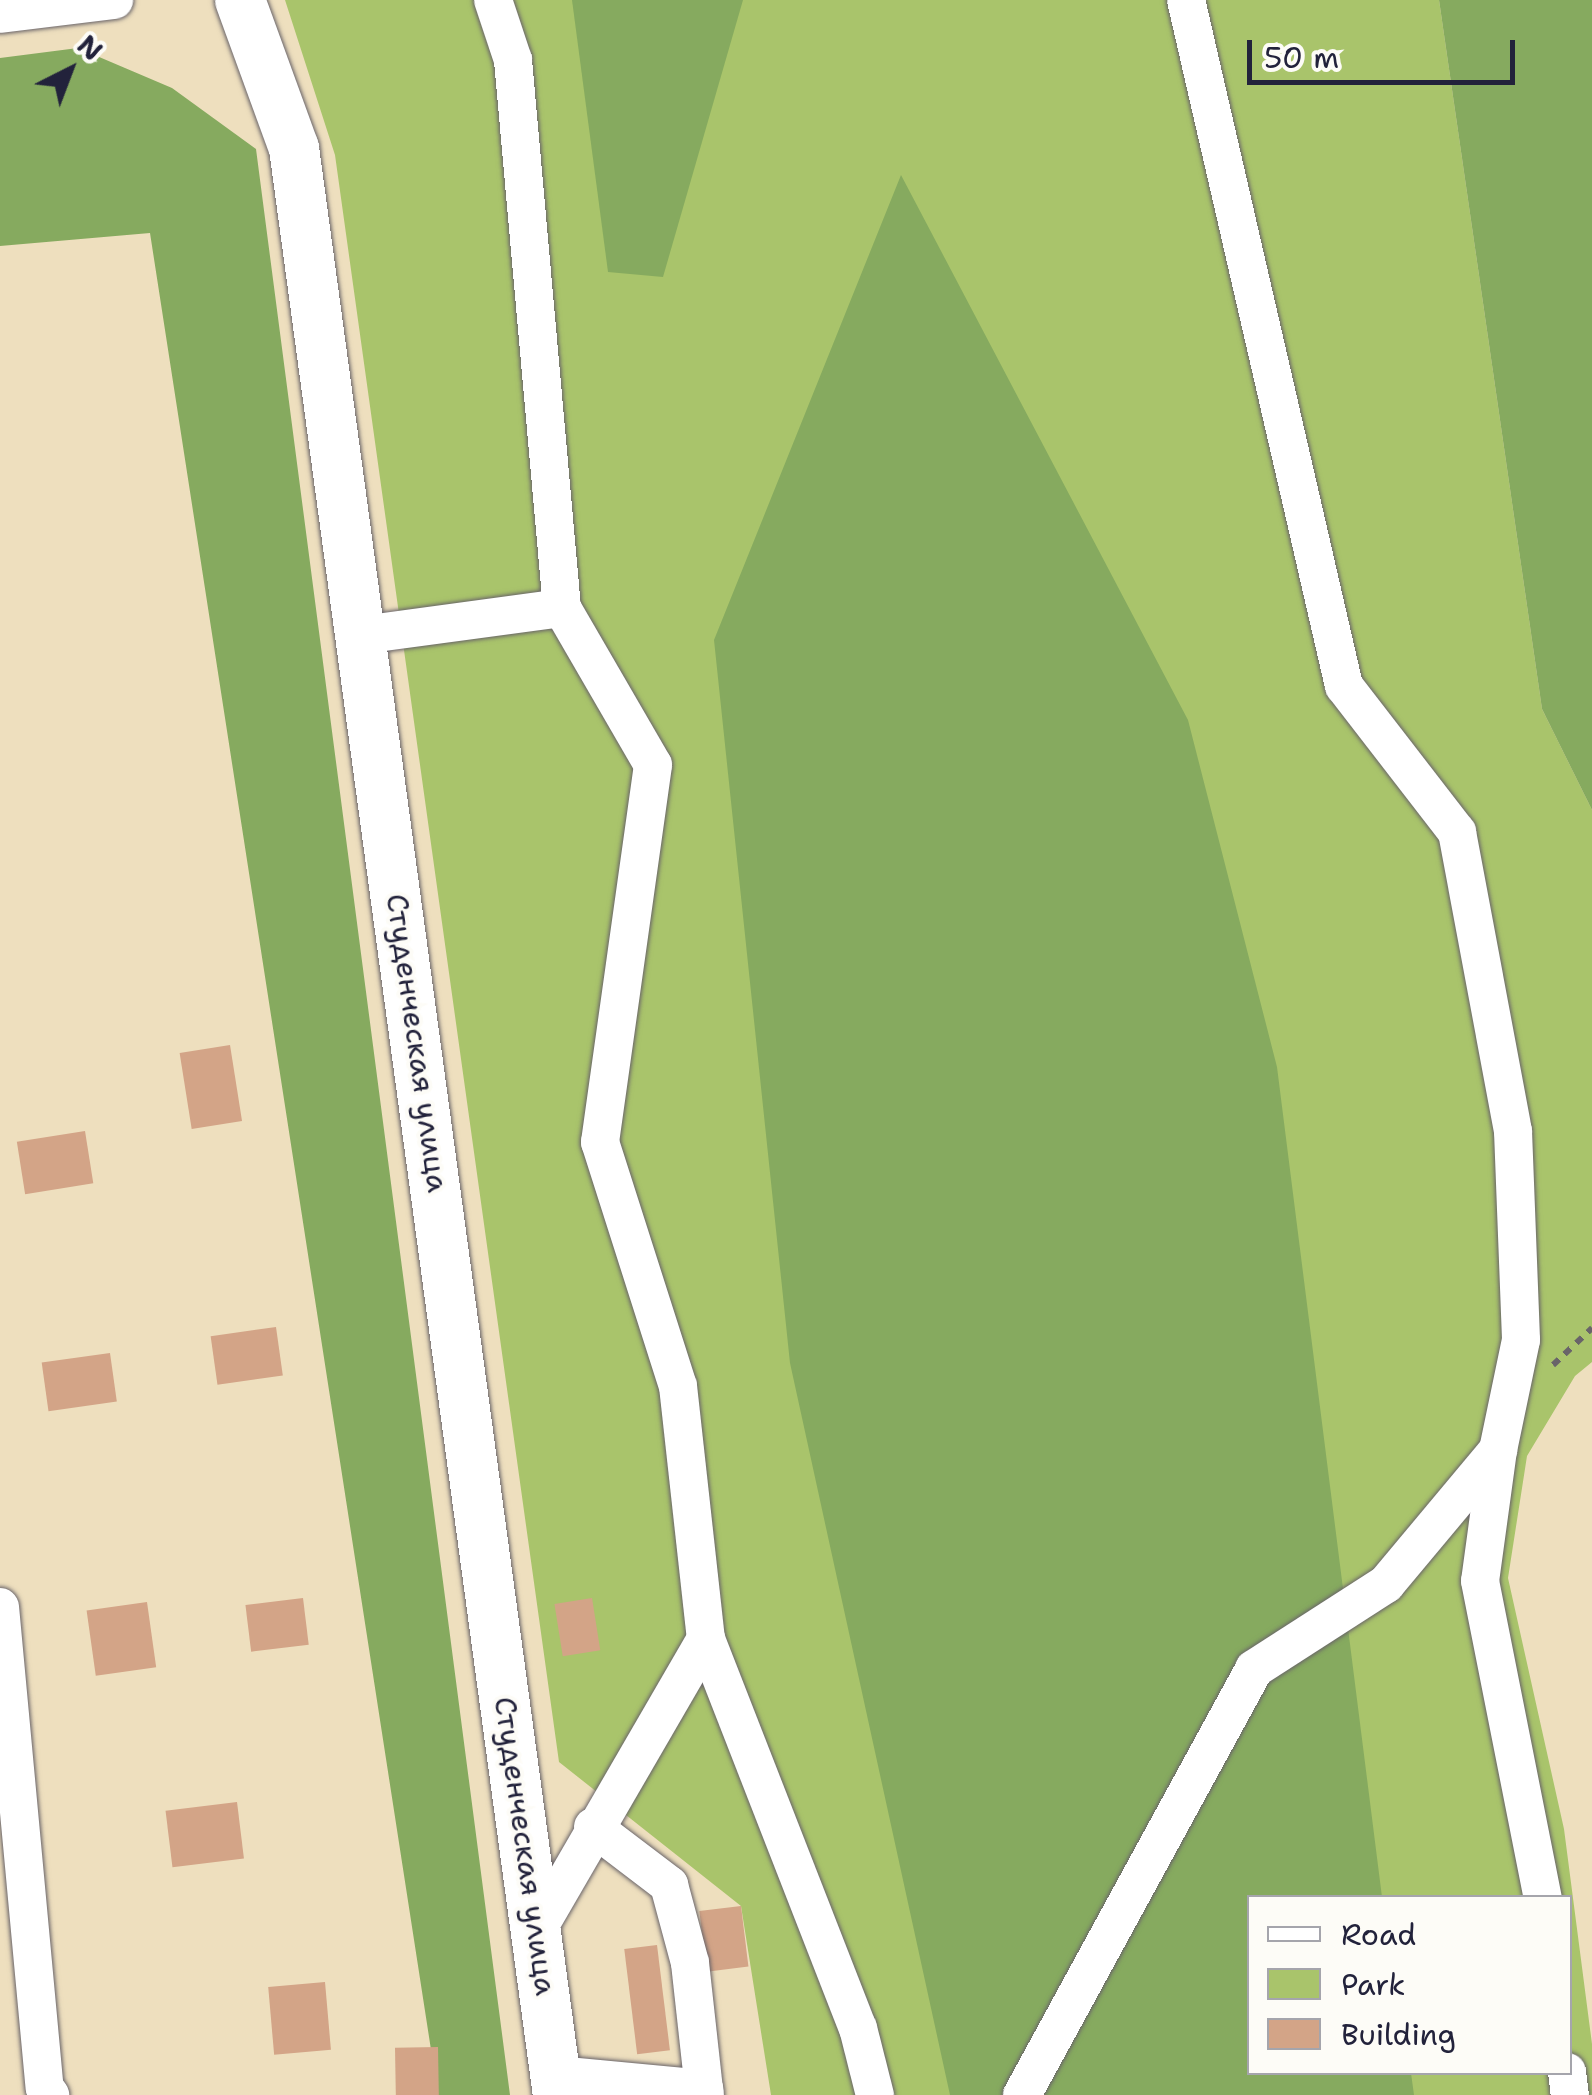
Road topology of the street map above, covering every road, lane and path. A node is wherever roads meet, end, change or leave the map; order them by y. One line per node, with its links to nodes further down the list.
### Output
1 (114, 0): 5 (street)
2 (240, 0): 7 (main road, Студенческая улица)
3 (493, 0): 6 (street)
4 (1186, 0): 8 (street)
5 (0, 14)
6 (562, 608): 7 (street); 10 (street)
7 (362, 635): 13 (main road, Студенческая улица)
8 (1498, 1450): 12 (street); 18 (street)
9 (0, 1608): 16 (street)
10 (706, 1638): 11 (street); 17 (street)
11 (593, 1827): 13 (street); 15 (street)
12 (1542, 1895)
13 (536, 1932): 14 (main road, Студенческая улица)
14 (557, 2085): 15 (street)
15 (704, 2092)
16 (50, 2095)
17 (875, 2095)
18 (1022, 2095)

